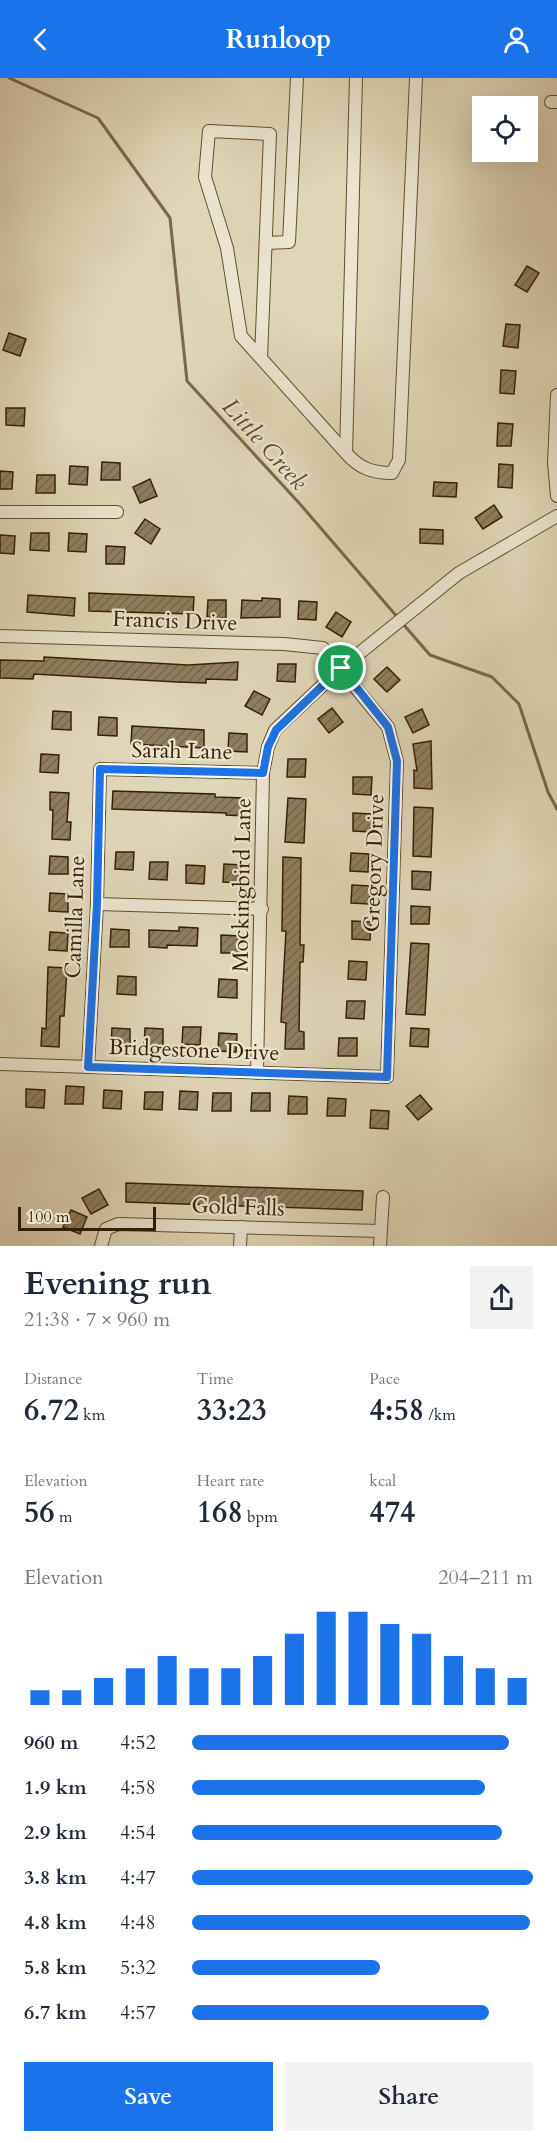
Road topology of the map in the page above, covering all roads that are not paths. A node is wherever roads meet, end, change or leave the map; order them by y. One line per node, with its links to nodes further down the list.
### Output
1 (297, 78): 4 (street)
2 (356, 78): 7 (street)
3 (416, 78): 7 (street)
4 (266, 243): 5 (street); 5 (street)
5 (261, 358): 7 (street)
6 (557, 395): 8 (street)
7 (346, 453)
8 (557, 496)
9 (0, 512): 10 (street)
10 (117, 512)
11 (557, 516): 13 (street, Mockingbird Lane)
12 (0, 636): 13 (street, Francis Drive)
13 (341, 668): 15 (street, Mockingbird Lane); 21 (street, Gregory Drive)
14 (100, 769): 15 (street, Sarah Lane); 16 (street, Camilla Lane)
15 (263, 773): 17 (street, Mockingbird Lane)
16 (97, 904): 17 (street); 19 (street, Camilla Lane)
17 (262, 909): 20 (street, Mockingbird Lane)
18 (0, 1064): 19 (street, Bridgestone Drive)
19 (88, 1067): 20 (street, Bridgestone Drive)
20 (257, 1073): 21 (street, Bridgestone Drive)
21 (387, 1077)
22 (382, 1197): 24 (street)
23 (241, 1227): 24 (street, Gold Falls); 25 (street, Gold Falls); 26 (street)
24 (380, 1231): 27 (street)
25 (101, 1243)
26 (240, 1246)
27 (380, 1246)

